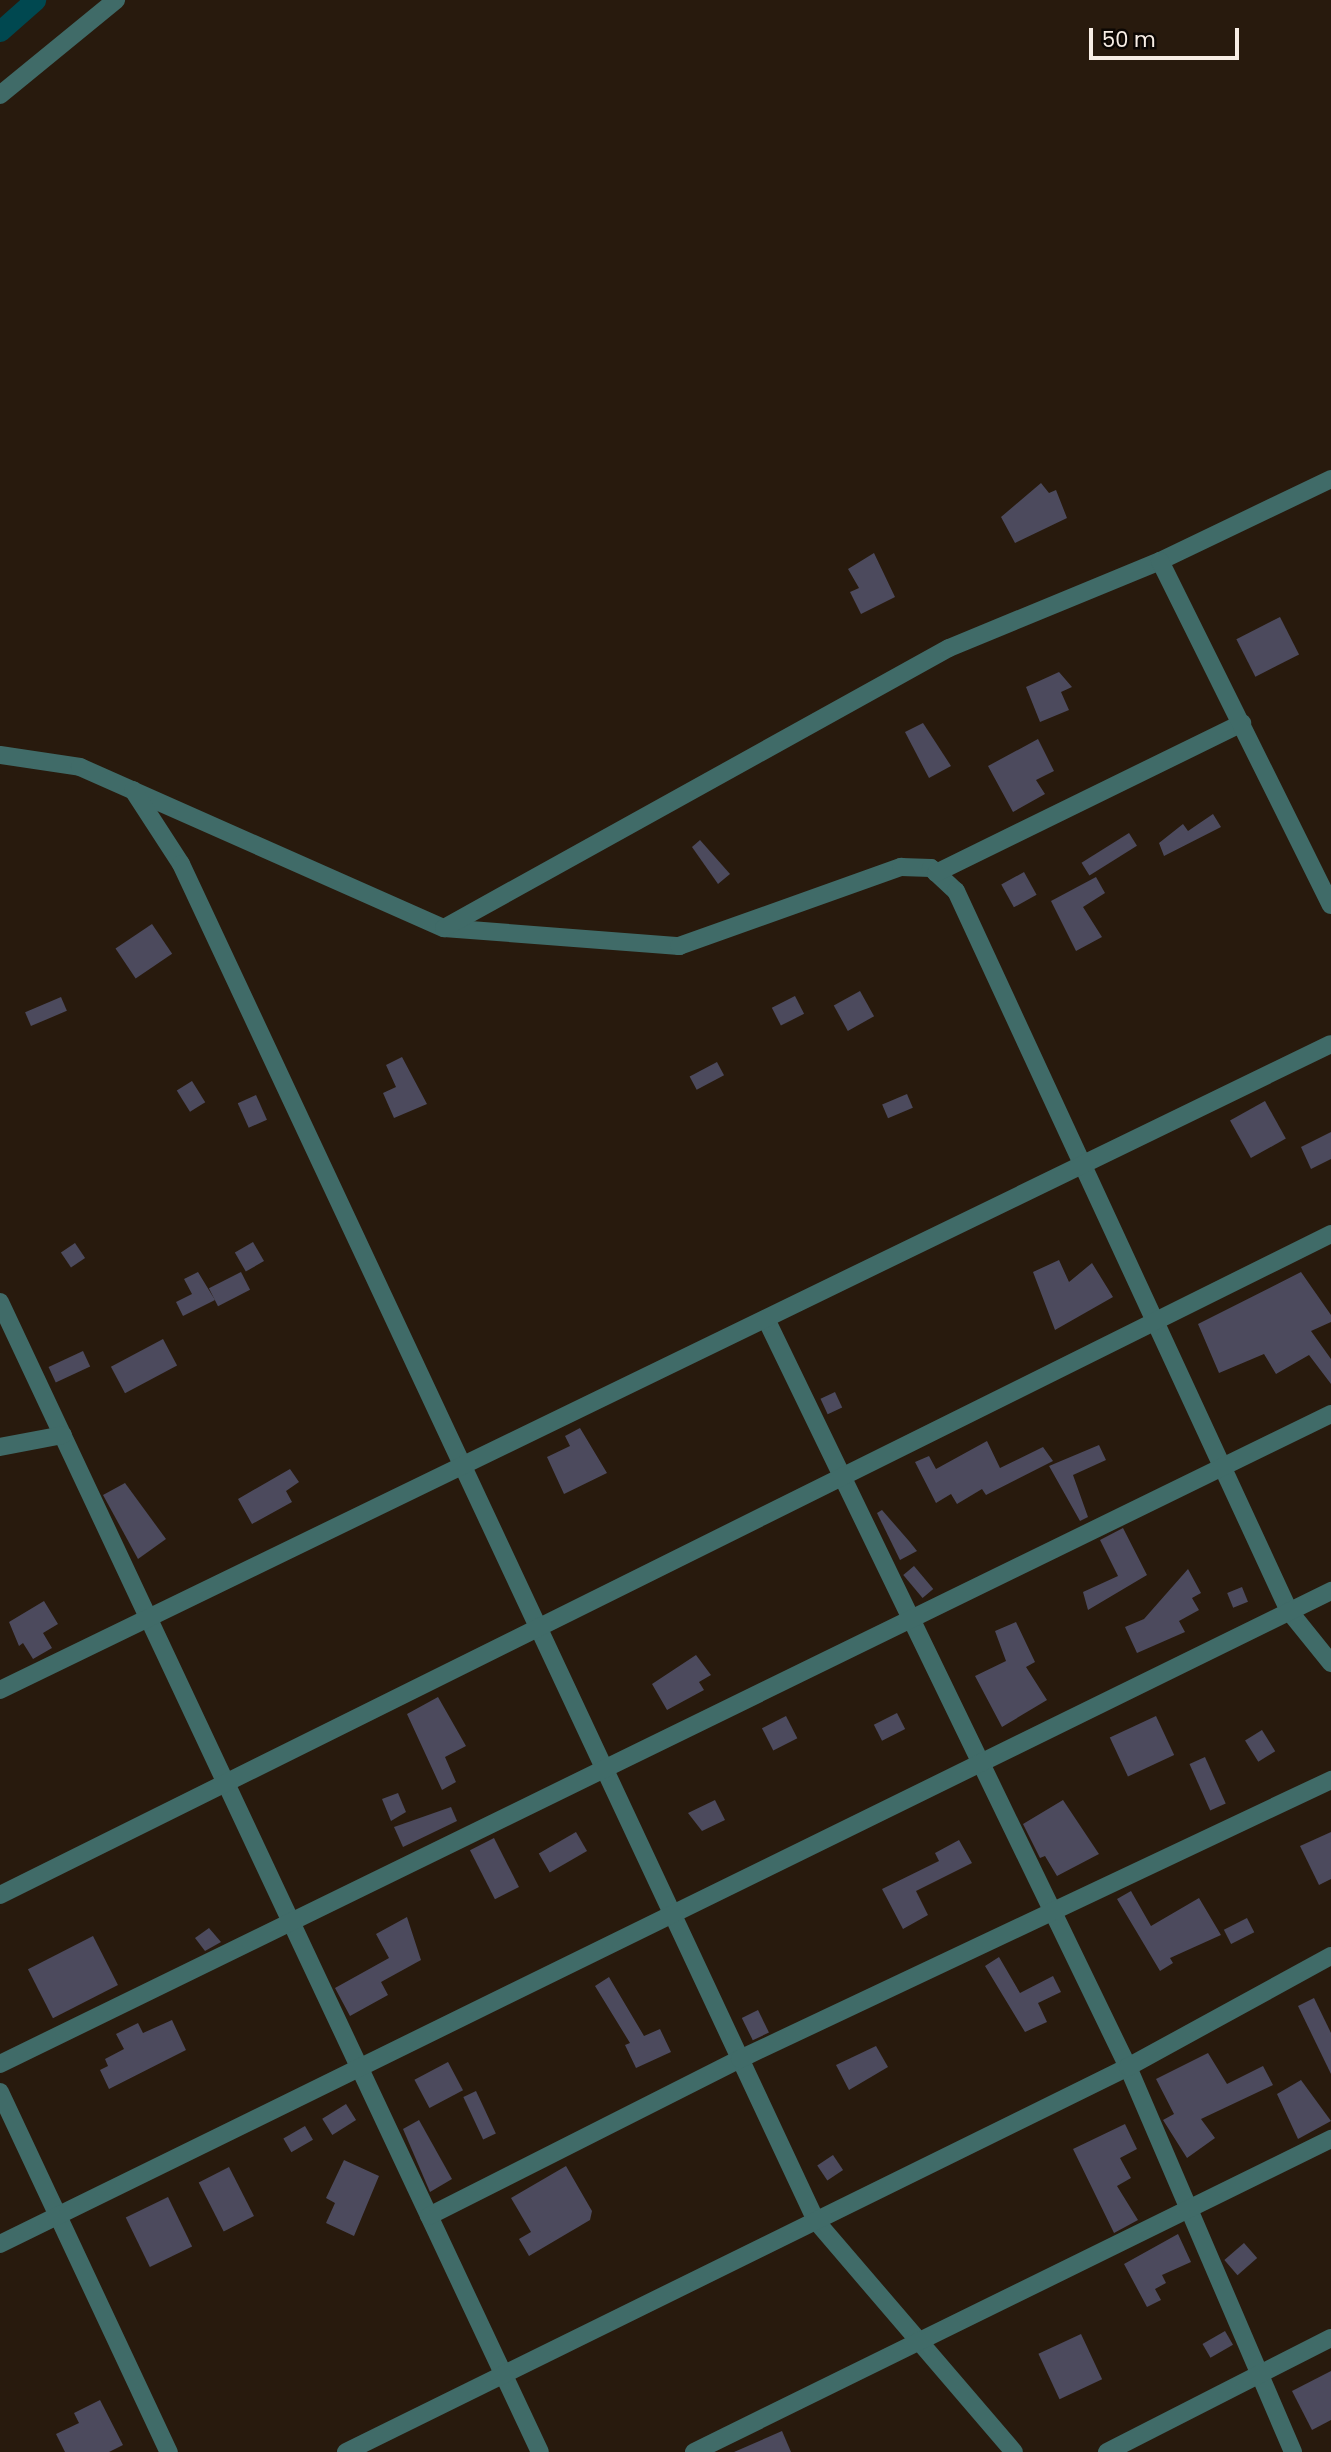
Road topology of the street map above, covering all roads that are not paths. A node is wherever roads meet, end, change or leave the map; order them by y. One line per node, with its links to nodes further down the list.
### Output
1 (116, 0): 2 (street)
2 (0, 95)
3 (1331, 479): 4 (street)
4 (1160, 561): 5 (street); 10 (street)
5 (1242, 723): 8 (street); 9 (street)
6 (0, 755): 7 (street)
7 (133, 790): 10 (street); 21 (street)
8 (936, 873): 10 (street); 12 (street)
9 (1331, 905)
10 (444, 928)
11 (1331, 1044): 12 (street)
12 (1083, 1165): 15 (street); 16 (street)
13 (1331, 1234): 16 (street)
14 (0, 1302): 18 (street)
15 (766, 1320): 21 (street); 22 (street)
16 (1156, 1321): 20 (street); 22 (street)
17 (1331, 1414): 20 (street)
18 (63, 1435): 19 (street); 25 (street)
19 (0, 1447)
20 (1223, 1466): 24 (street); 26 (street)
21 (463, 1467): 25 (street); 27 (street)
22 (842, 1477): 26 (street); 27 (street)
23 (1331, 1591): 24 (street)
24 (1289, 1612): 28 (street); 30 (street)
25 (147, 1616): 29 (street); 32 (street)
26 (910, 1619): 30 (street); 31 (street)
27 (538, 1628): 31 (street); 32 (street)
28 (1331, 1663)
29 (0, 1690)
30 (980, 1763): 35 (street); 36 (street)
31 (603, 1769): 36 (street); 37 (street)
32 (224, 1780): 34 (street); 37 (street)
33 (1331, 1780): 35 (street)
34 (0, 1895)
35 (1052, 1912): 39 (street); 42 (street)
36 (671, 1914): 39 (street); 41 (street)
37 (289, 1918): 40 (street); 41 (street)
38 (1331, 1956): 42 (street)
39 (740, 2060): 47 (street); 48 (street)
40 (0, 2064)
41 (358, 2064): 46 (street); 47 (street)
42 (1128, 2067): 45 (street); 48 (street)
43 (0, 2092): 46 (street)
44 (1331, 2138): 45 (street)
45 (1190, 2208): 51 (street); 53 (street)
46 (58, 2216): 49 (street); 54 (street)
47 (429, 2216): 52 (street)
48 (816, 2221): 51 (street); 52 (street)
49 (0, 2244)
50 (1331, 2338): 53 (street)
51 (919, 2341): 57 (street); 58 (street)
52 (502, 2372): 55 (street); 56 (street)
53 (1264, 2372): 59 (street); 60 (street)
54 (169, 2452)
55 (346, 2452)
56 (540, 2452)
57 (694, 2452)
58 (1014, 2452)
59 (1107, 2452)
60 (1293, 2452)

